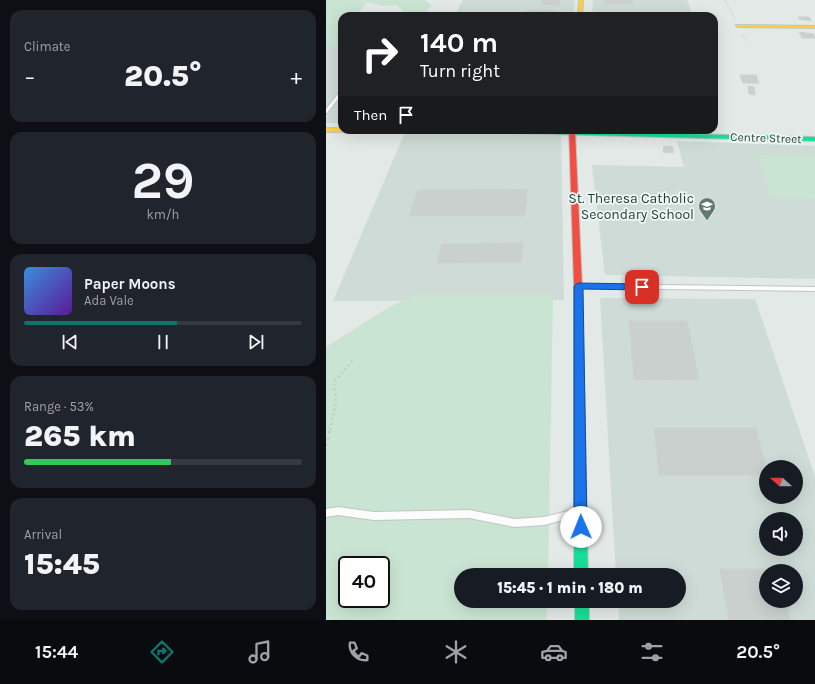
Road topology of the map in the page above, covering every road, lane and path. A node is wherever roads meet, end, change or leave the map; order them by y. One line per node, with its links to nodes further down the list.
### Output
1 (581, 0): 2 (street)
2 (580, 12)
3 (738, 26): 4 (street)
4 (815, 27)
5 (338, 96): 6 (lane)
6 (326, 112)
7 (326, 130): 8 (street, Centre Street)
8 (338, 130)
9 (572, 134): 12 (street)
10 (663, 134): 11 (street, Centre Street)
11 (815, 139)
12 (578, 286): 13 (lane); 16 (street)
13 (815, 290)
14 (352, 360): 15 (path)
15 (326, 446)
16 (580, 512): 17 (lane); 18 (street)
17 (326, 513)
18 (581, 568)
19 (582, 608): 20 (street)
20 (582, 620)

